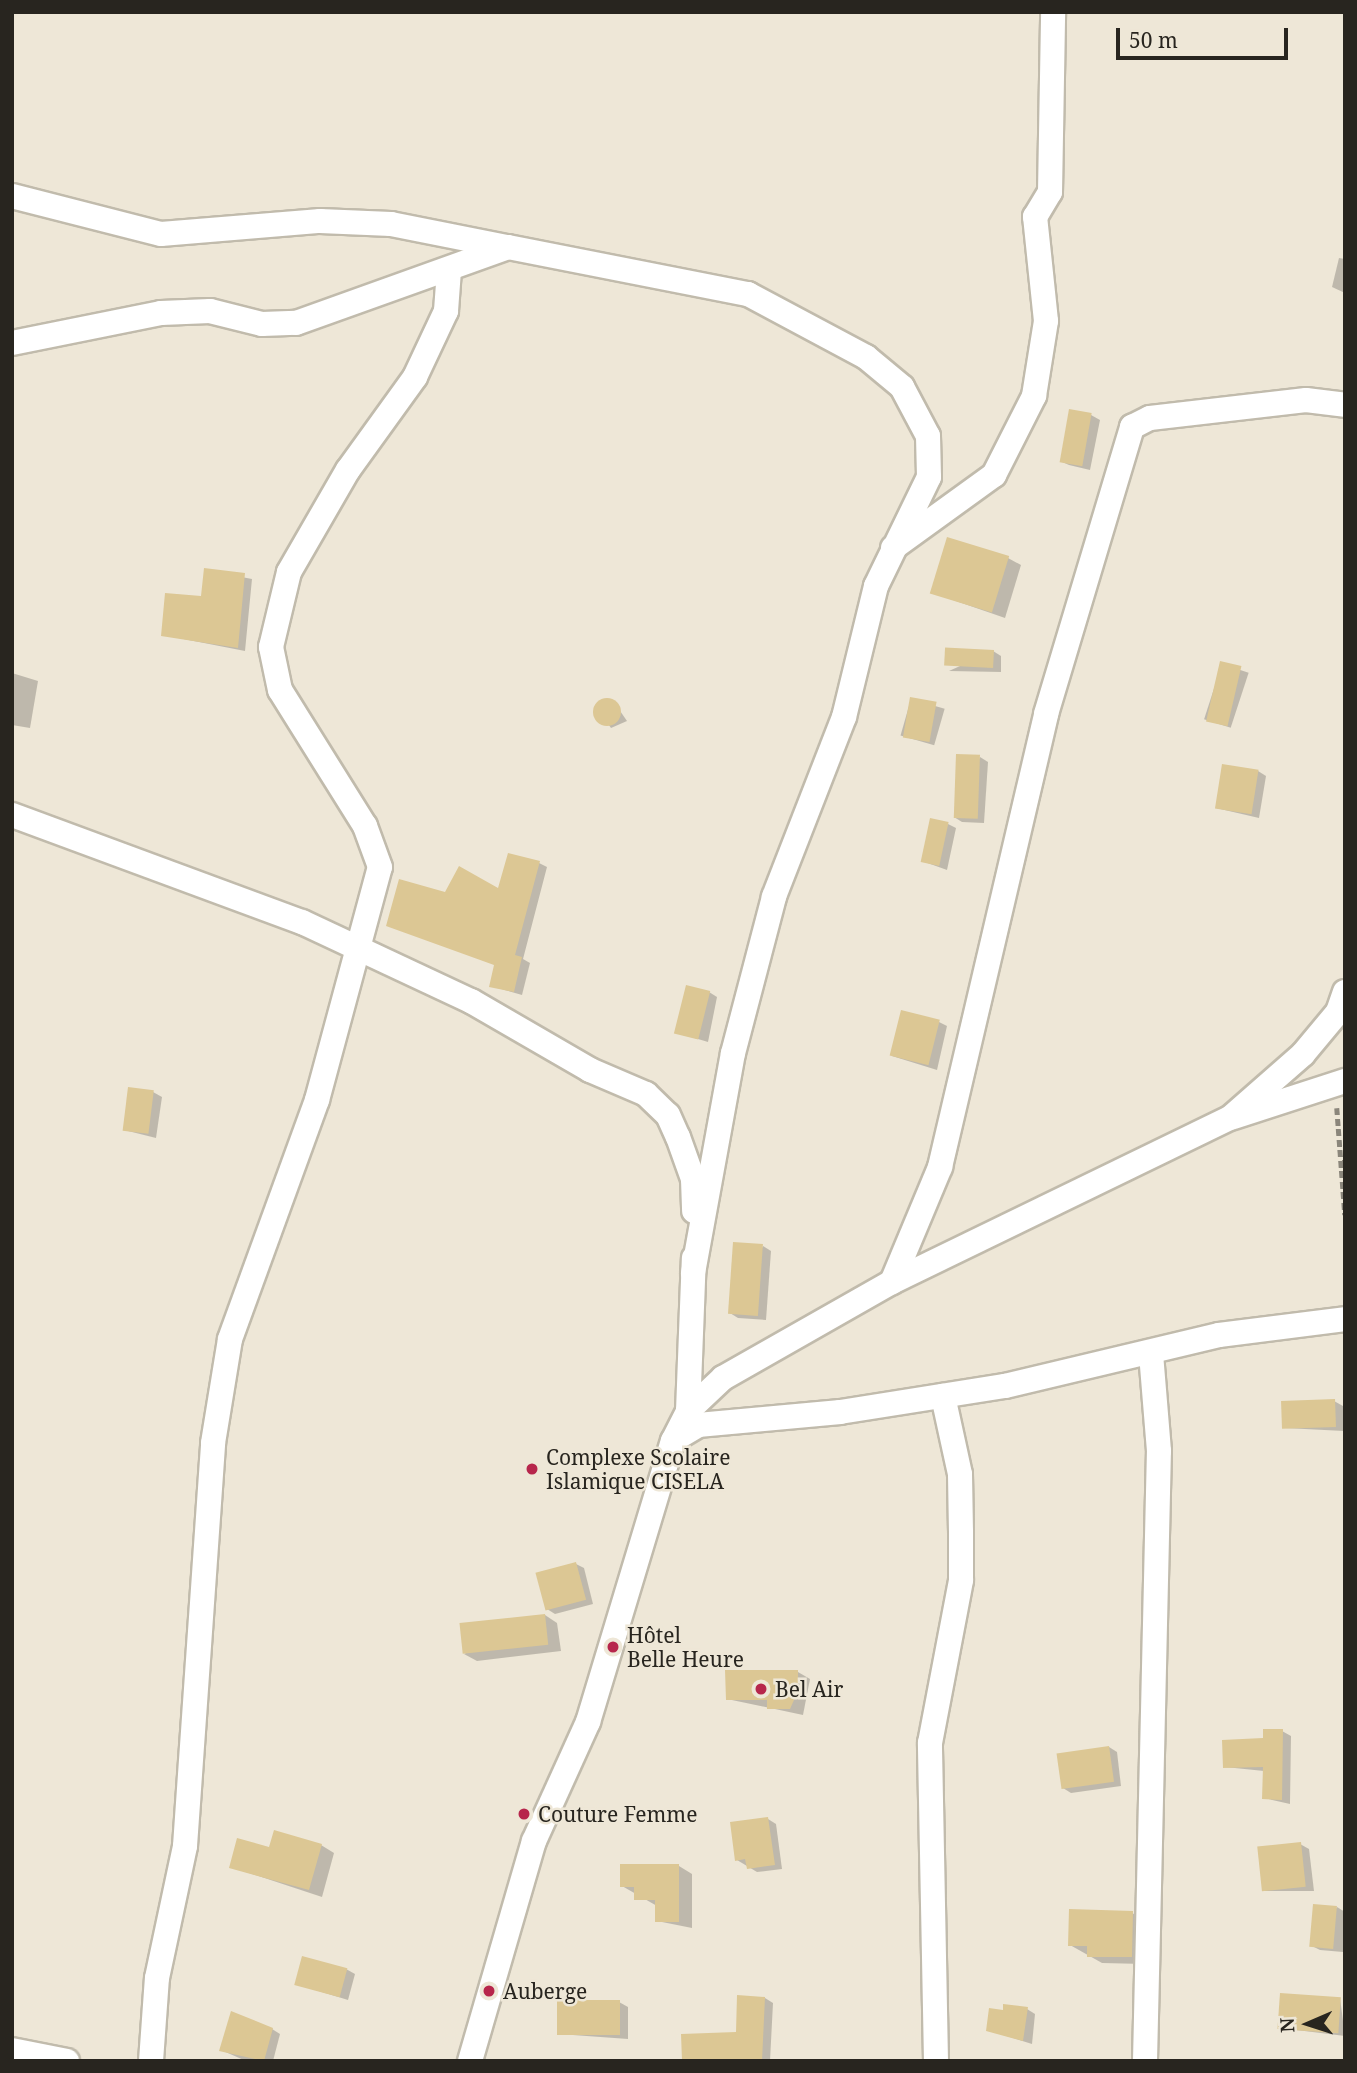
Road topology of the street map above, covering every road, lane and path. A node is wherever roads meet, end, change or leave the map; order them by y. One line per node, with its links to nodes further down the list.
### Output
1 (1053, 12): 7 (street)
2 (12, 196): 3 (street)
3 (508, 247): 4 (street); 7 (street)
4 (449, 270): 5 (street); 9 (street)
5 (12, 343)
6 (1345, 405): 15 (street)
7 (893, 548): 14 (street)
8 (12, 815): 9 (street)
9 (359, 954): 14 (street); 23 (street)
10 (1345, 992): 12 (street)
11 (1340, 1083): 12 (street); 13 (path)
12 (1230, 1118): 15 (street)
13 (1345, 1215)
14 (694, 1273): 19 (street)
15 (892, 1282): 19 (street)
16 (1345, 1319): 17 (street)
17 (1151, 1353): 18 (street); 26 (street)
18 (943, 1396): 20 (street); 25 (street)
19 (688, 1411): 20 (street)
20 (673, 1441): 24 (street)
21 (12, 2050): 22 (street)
22 (67, 2061)
23 (151, 2061)
24 (470, 2061)
25 (936, 2061)
26 (1145, 2061)

